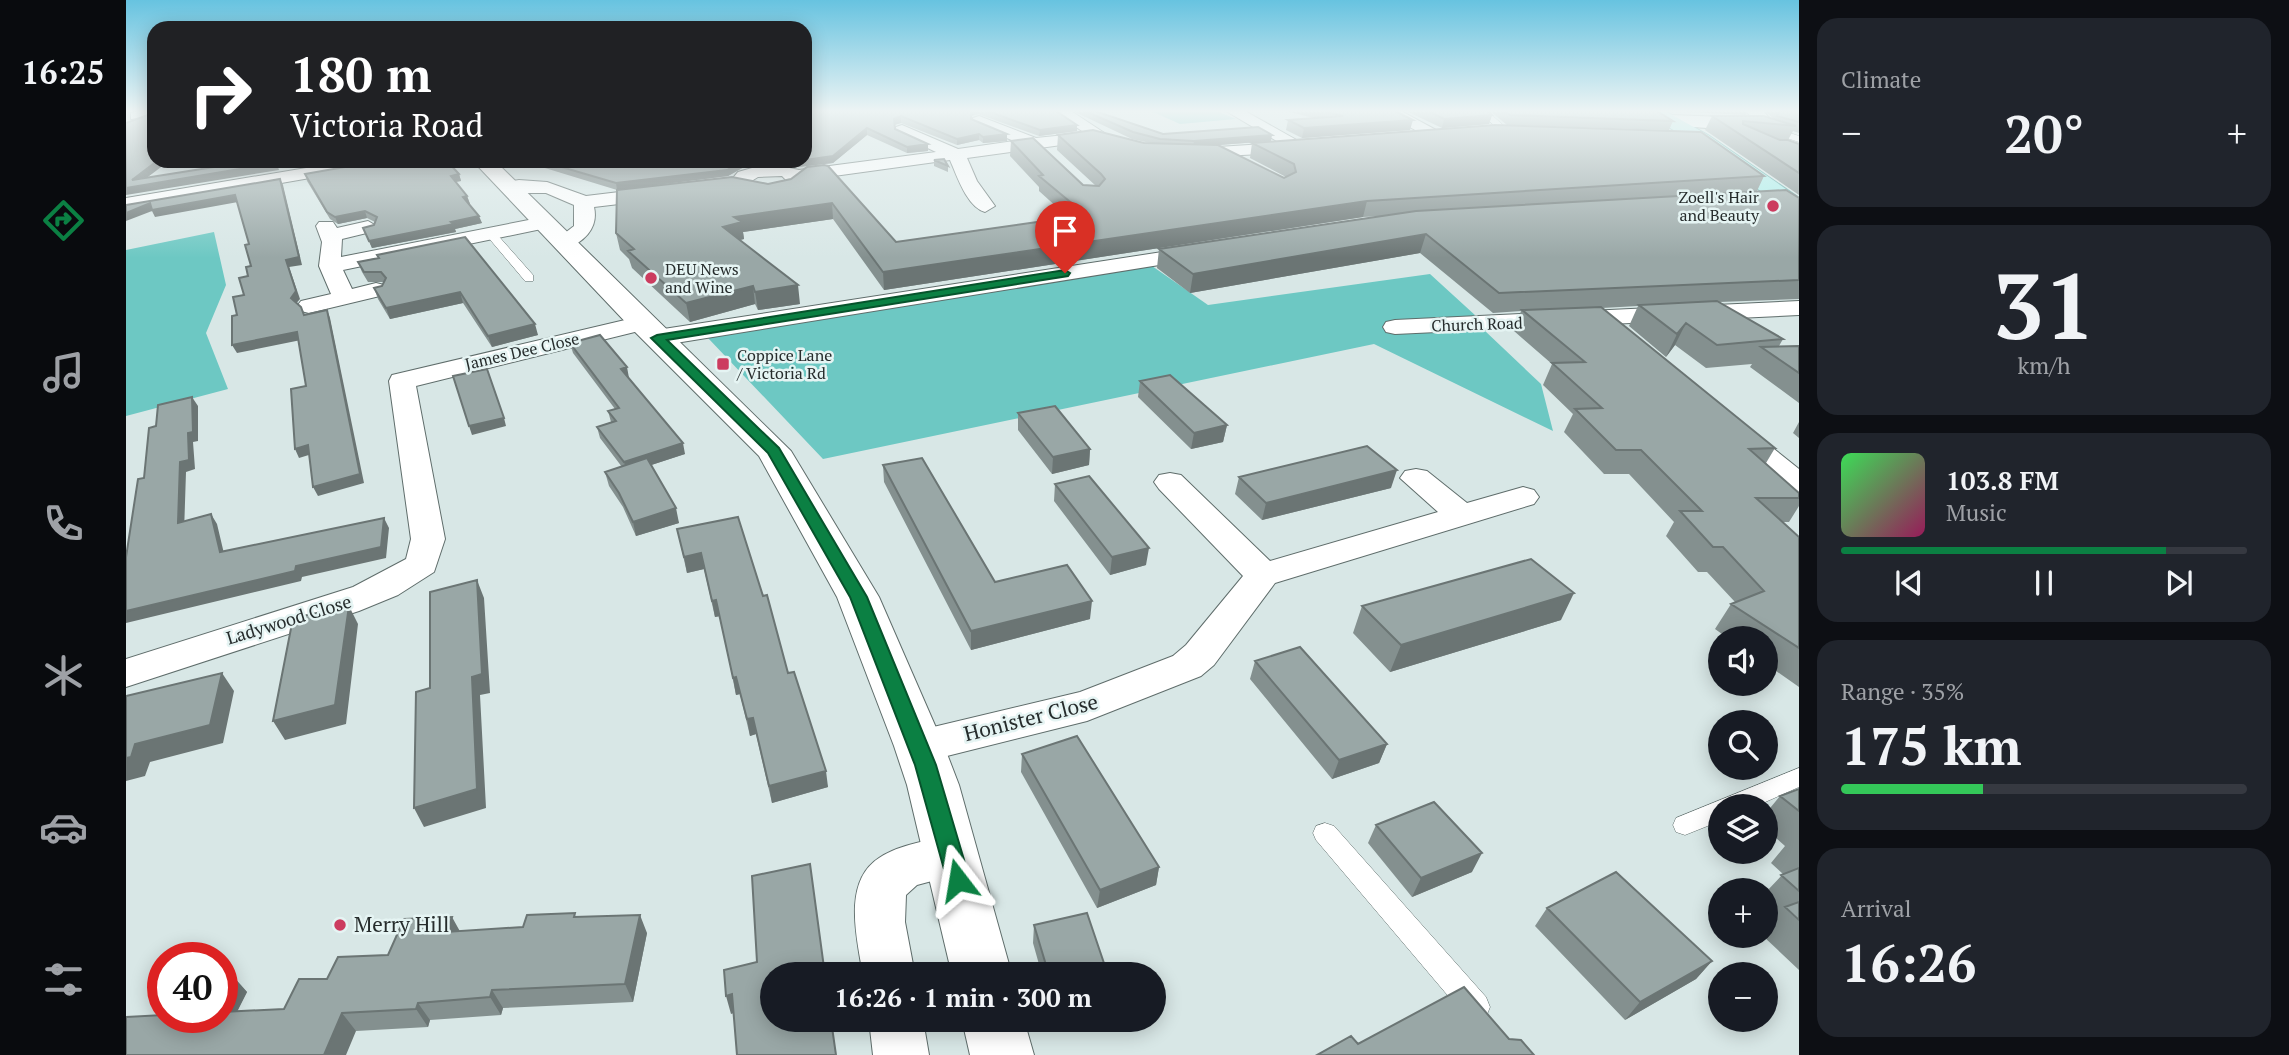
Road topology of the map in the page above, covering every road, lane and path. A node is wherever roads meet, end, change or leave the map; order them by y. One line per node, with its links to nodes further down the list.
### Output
1 (917, 160): 8 (street)
2 (959, 160): 17 (street)
3 (1235, 160): 5 (street)
4 (1731, 160): 16 (main road)
5 (1246, 166)
6 (338, 168): 15 (street)
7 (496, 174): 14 (street); 20 (street)
8 (797, 176): 9 (street); 12 (street)
9 (737, 184): 10 (street); 12 (street)
10 (712, 187)
11 (686, 190): 14 (street)
12 (776, 190): 18 (street)
13 (1759, 200): 16 (street)
14 (583, 202): 20 (street)
15 (126, 204)
16 (1792, 204)
17 (985, 206)
18 (789, 208)
19 (368, 227): 23 (street)
20 (553, 233): 21 (street); 31 (street)
21 (491, 234): 23 (street); 24 (lane)
22 (1227, 247): 31 (street, James Dee Close)
23 (330, 265): 26 (street)
24 (529, 278)
25 (376, 290): 26 (street)
26 (344, 297): 27 (street)
27 (309, 306)
28 (1799, 308): 29 (street, Church Road)
29 (1601, 319): 30 (street, Church Road); 32 (street)
30 (1395, 327)
31 (650, 331): 34 (street, James Dee Close); 43 (street)
32 (1633, 346)
33 (397, 352): 34 (street)
34 (402, 381): 42 (street, Ladywood Close)
35 (1718, 418): 38 (street)
36 (1416, 478): 40 (street)
37 (1170, 482): 41 (street)
38 (1799, 485)
39 (1523, 497): 40 (street)
40 (1460, 514): 41 (street)
41 (1263, 575): 43 (street, Honister Close)
42 (126, 673)
43 (919, 746): 49 (street)
44 (1799, 777): 45 (lane)
45 (1759, 794)
46 (1708, 815): 47 (lane)
47 (1685, 825)
48 (1325, 833): 52 (lane)
49 (952, 856): 50 (street); 51 (street)
50 (887, 962)
51 (979, 962)
52 (1492, 1025)
53 (898, 1032): 55 (street)
54 (996, 1032): 56 (street)
55 (901, 1055)
56 (1002, 1055)

